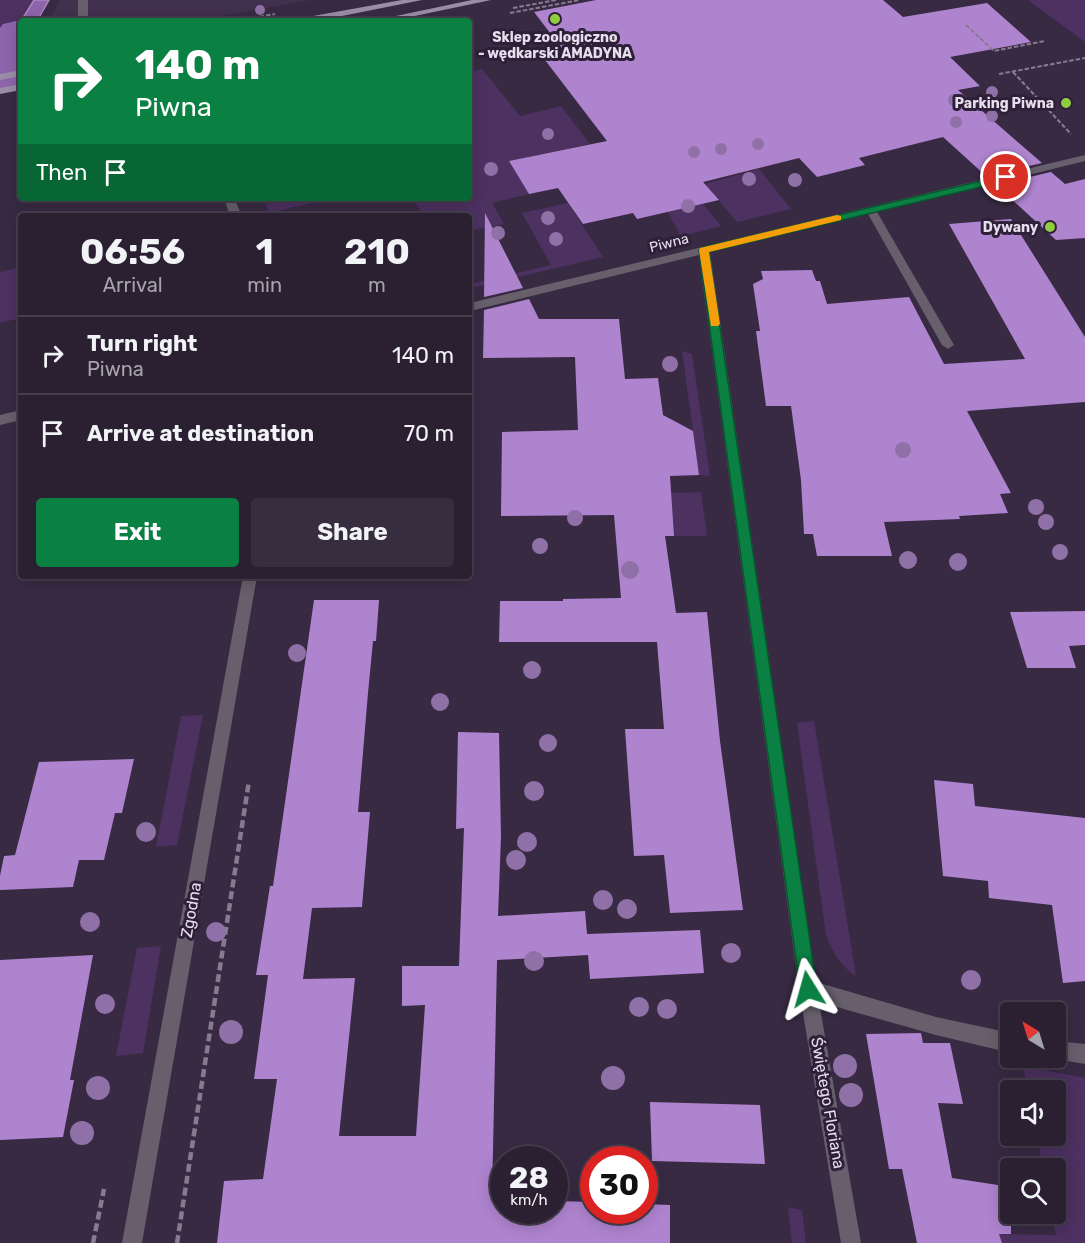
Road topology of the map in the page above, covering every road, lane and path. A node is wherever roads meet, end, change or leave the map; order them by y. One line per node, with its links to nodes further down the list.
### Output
1 (83, 0): 6 (street)
2 (417, 0): 7 (main road)
3 (486, 0): 8 (main road)
4 (580, 0): 5 (path)
5 (511, 13)
6 (83, 18)
7 (318, 18)
8 (393, 18)
9 (966, 25): 10 (path)
10 (1046, 41)
11 (1085, 58): 12 (path)
12 (1013, 72): 14 (path); 18 (path)
13 (18, 74): 15 (main road)
14 (999, 75)
15 (0, 77)
16 (18, 88): 17 (main road)
17 (0, 91)
18 (1075, 137)
19 (1085, 158): 20 (street, Piwna)
20 (871, 210): 21 (street, Piwna); 23 (street)
21 (704, 250): 22 (street, Piwna); 28 (street, Świętego Floriana)
22 (472, 306)
23 (948, 345)
24 (18, 416): 25 (street)
25 (0, 420)
26 (249, 579): 32 (street, Zgodna)
27 (250, 775): 33 (path)
28 (808, 989): 29 (street); 34 (street, Świętego Floriana)
29 (1000, 1041)
30 (1066, 1052): 31 (street)
31 (1085, 1054)
32 (132, 1243)
33 (177, 1243)
34 (851, 1243)

